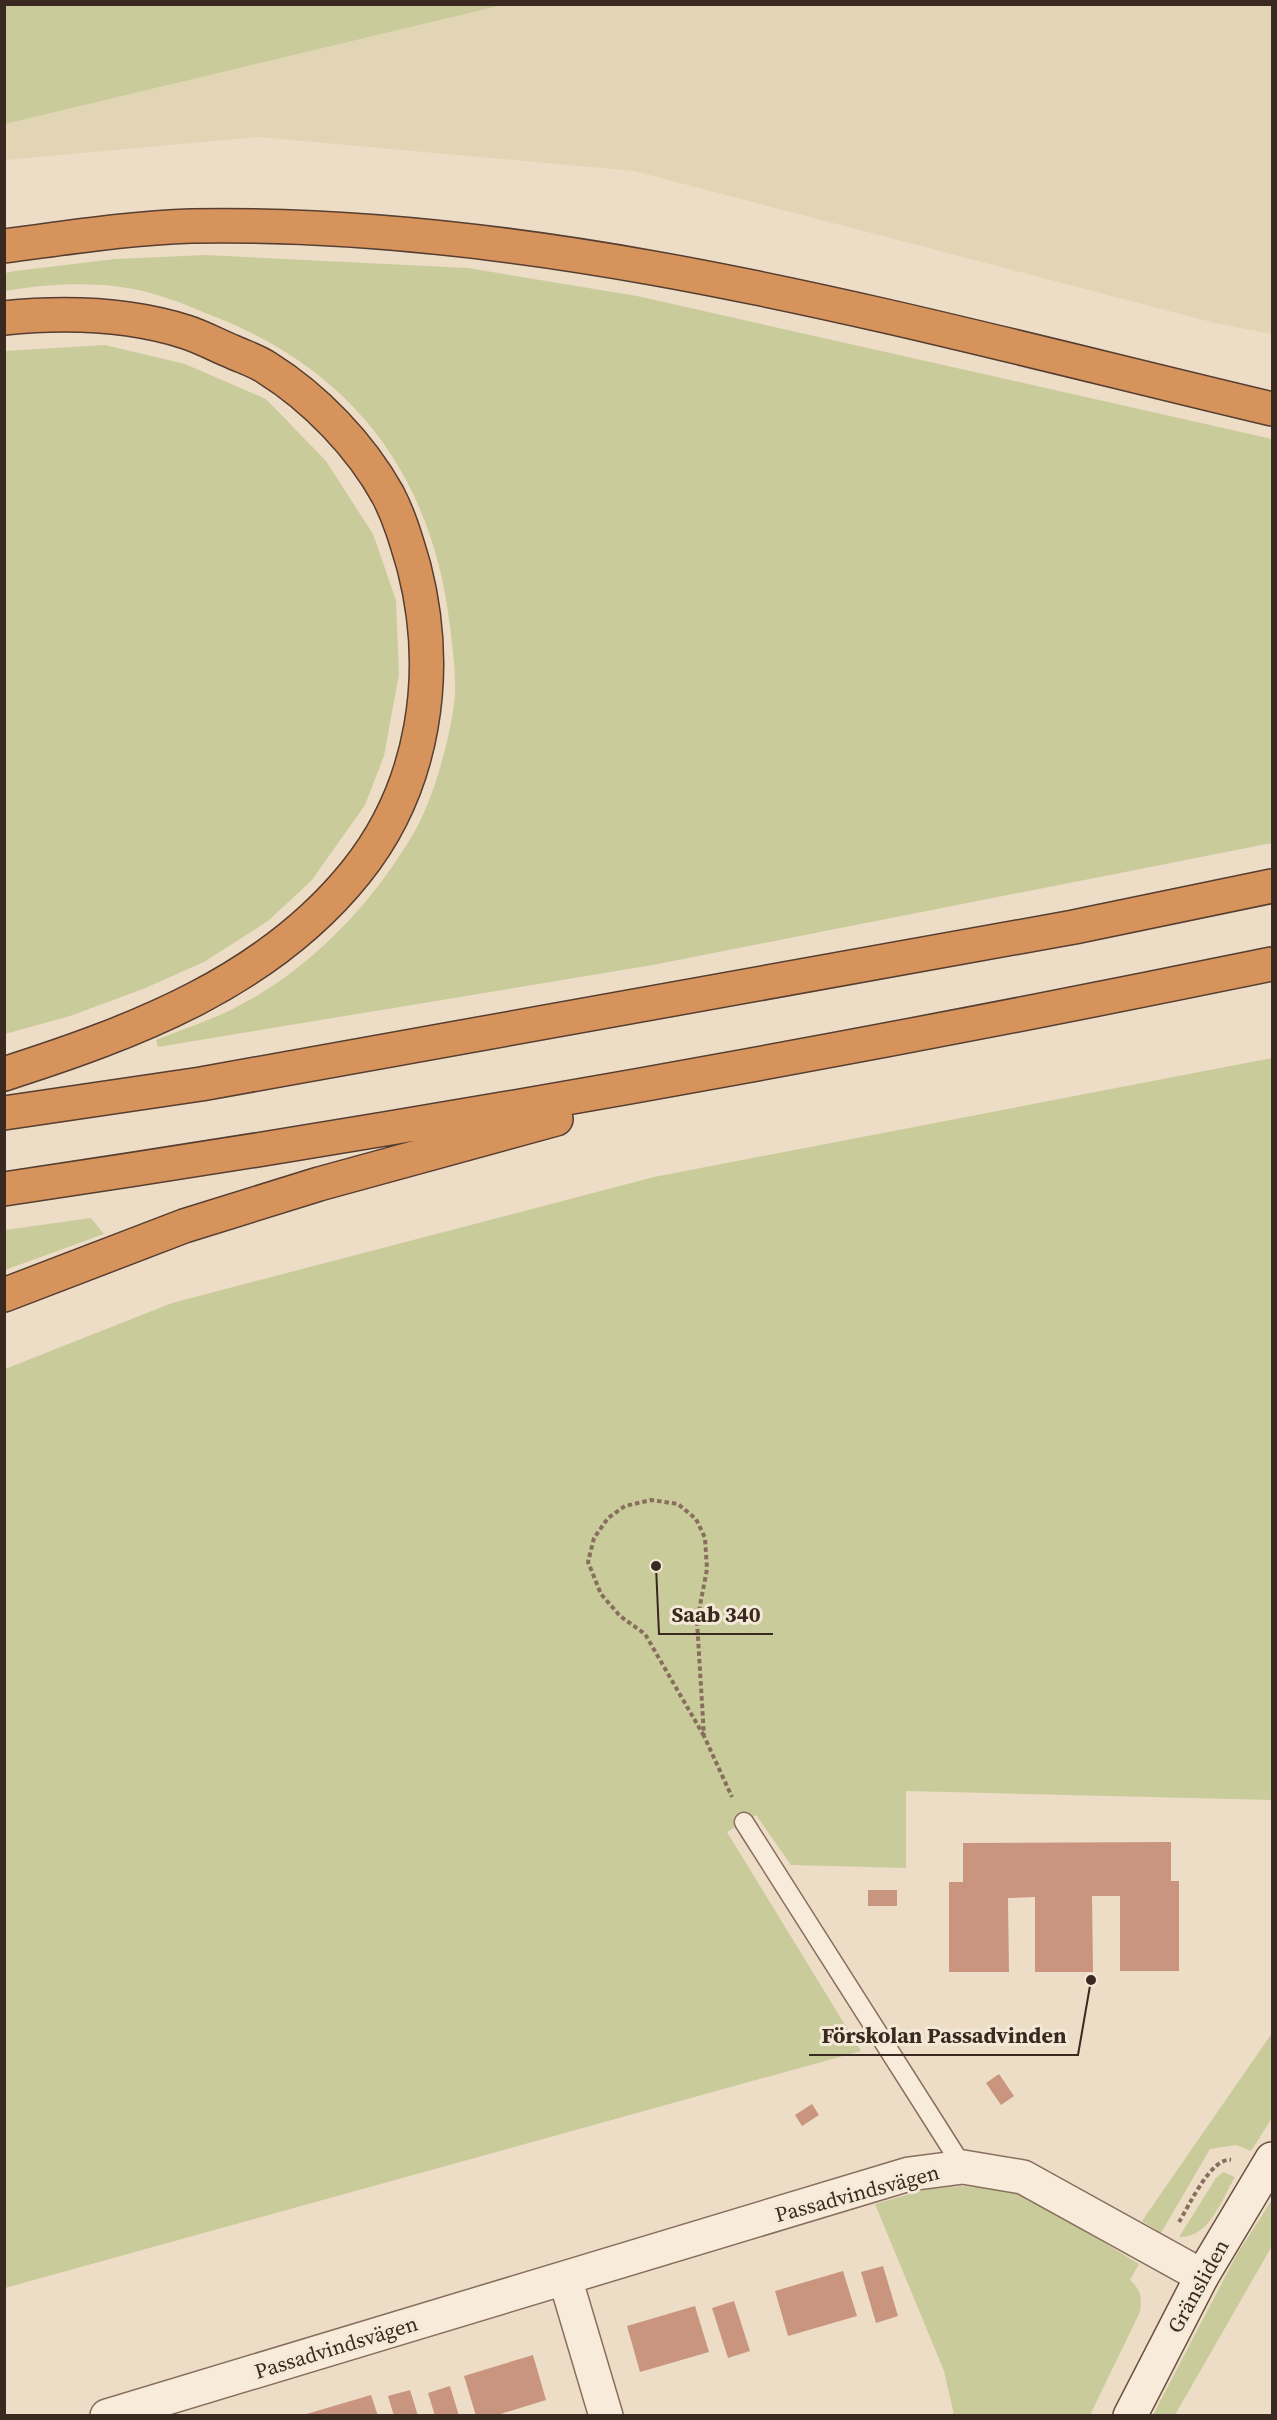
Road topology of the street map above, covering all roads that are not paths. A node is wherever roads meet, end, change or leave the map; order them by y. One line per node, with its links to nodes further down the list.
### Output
1 (4, 246): 3 (highway)
2 (4, 318): 7 (highway)
3 (1272, 409)
4 (1272, 886): 8 (highway)
5 (1272, 964): 6 (highway)
6 (732, 1070): 9 (highway); 10 (highway)
7 (4, 1074)
8 (4, 1113)
9 (4, 1189)
10 (4, 1295)
11 (744, 1822): 13 (lane)
12 (1272, 2159): 14 (street, Gränsliden)
13 (963, 2167): 14 (street, Passadvindsvägen); 15 (street, Passadvindsvägen)
14 (1203, 2276): 18 (street, Gränsliden)
15 (566, 2278): 16 (street, Passadvindsvägen); 17 (street)
16 (107, 2415)
17 (606, 2415)
18 (1130, 2415)

